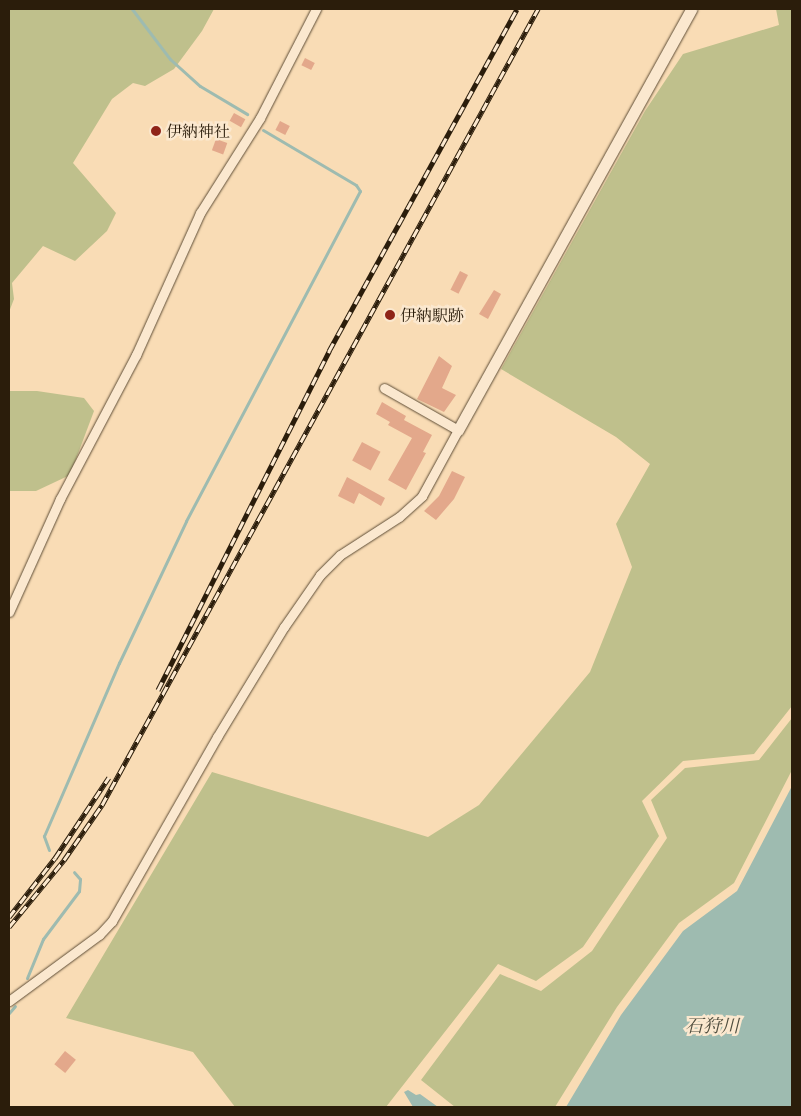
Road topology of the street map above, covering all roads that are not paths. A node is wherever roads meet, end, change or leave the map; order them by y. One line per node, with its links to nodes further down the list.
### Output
1 (316, 9): 5 (street)
2 (689, 10): 4 (street)
3 (384, 388): 4 (street)
4 (458, 430): 6 (street)
5 (9, 612)
6 (9, 1001)

